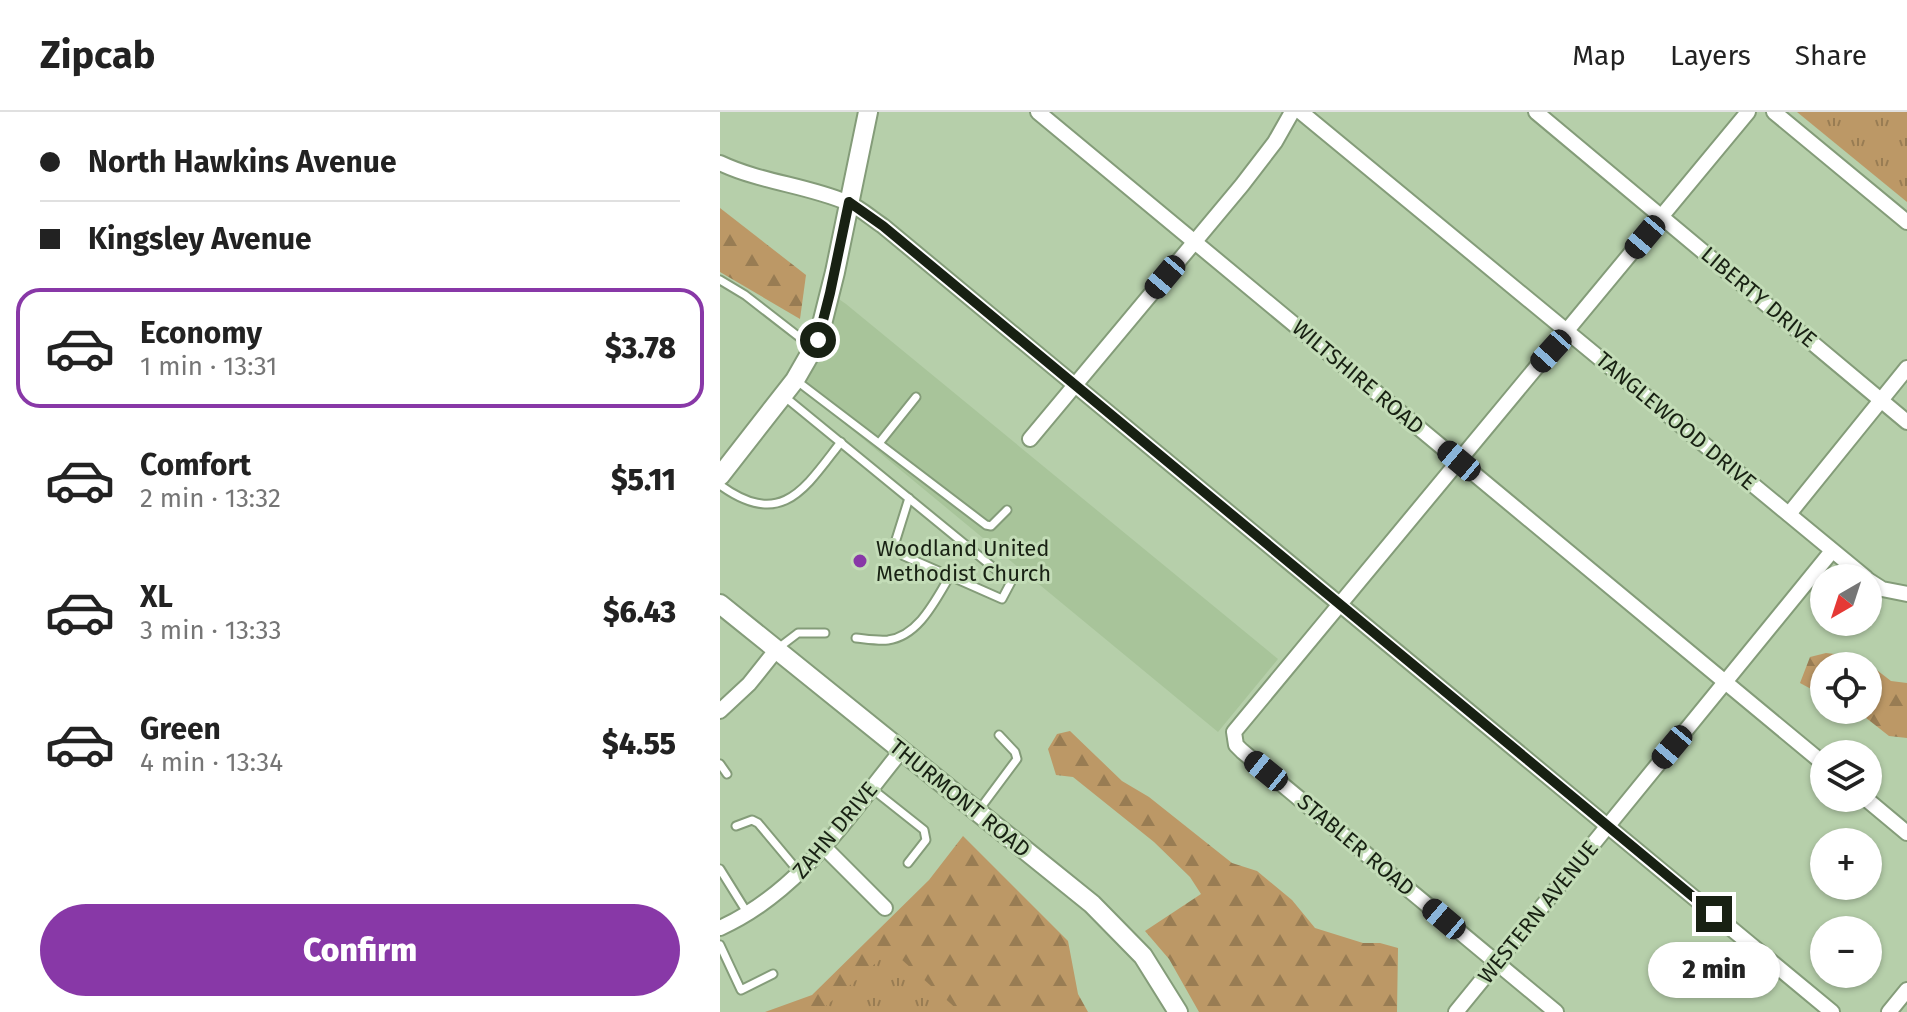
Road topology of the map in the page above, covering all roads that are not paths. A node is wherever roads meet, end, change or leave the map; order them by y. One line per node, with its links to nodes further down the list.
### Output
1 (868, 112): 9 (street)
2 (1038, 112): 12 (street, WILTSHIRE ROAD)
3 (1292, 112): 12 (street)
4 (1301, 112): 14 (street, TANGLEWOOD DRIVE)
5 (1536, 112): 10 (street, LIBERTY DRIVE)
6 (1748, 112): 10 (street)
7 (1774, 112): 11 (street)
8 (720, 163): 9 (street)
9 (849, 202): 15 (street); 18 (street)
10 (1662, 216): 14 (street); 21 (street, LIBERTY DRIVE)
11 (1907, 222)
12 (1194, 242): 18 (street); 26 (street, WILTSHIRE ROAD)
13 (720, 280): 15 (lane)
14 (1568, 332): 26 (street); 31 (street, TANGLEWOOD DRIVE)
15 (813, 349): 17 (street)
16 (1907, 368): 21 (street)
17 (795, 380): 19 (street); 25 (lane)
18 (1075, 385): 23 (street); 38 (street)
19 (784, 395): 24 (lane); 27 (street)
20 (916, 397): 25 (lane)
21 (1882, 399): 22 (street, LIBERTY DRIVE); 31 (street)
22 (1907, 422)
23 (1030, 439)
24 (841, 442): 28 (lane); 29 (lane)
25 (880, 442): 30 (lane)
26 (1459, 461): 38 (street); 42 (street, WILTSHIRE ROAD)
27 (724, 464)
28 (720, 485)
29 (909, 498): 34 (lane); 34 (lane)
30 (1007, 510)
31 (1789, 514): 32 (street, TANGLEWOOD DRIVE)
32 (1832, 551): 33 (street, TANGLEWOOD DRIVE); 42 (street, WESTERN AVENUE)
33 (1848, 564)
34 (950, 576): 40 (lane)
35 (1882, 589): 36 (street, TANGLEWOOD DRIVE)
36 (1907, 594)
37 (720, 604): 41 (street, THURMONT ROAD)
38 (1339, 604): 53 (street); 63 (street, STABLER ROAD)
39 (825, 633): 41 (lane)
40 (856, 638)
41 (777, 649): 43 (street); 45 (street, THURMONT ROAD)
42 (1725, 681): 46 (street, WILTSHIRE ROAD); 53 (street, WESTERN AVENUE)
43 (720, 711)
44 (999, 735): 50 (lane)
45 (902, 750): 49 (street, ZAHN DRIVE); 50 (street, THURMONT ROAD)
46 (1810, 752)
47 (720, 764): 48 (lane)
48 (727, 774)
49 (871, 788): 55 (street, ZAHN DRIVE); 56 (lane)
50 (978, 812): 66 (street, THURMONT ROAD)
51 (1882, 812): 54 (street)
52 (736, 826): 58 (lane)
53 (1607, 826): 63 (street, WESTERN AVENUE); 69 (street)
54 (1907, 833)
55 (824, 847): 58 (street, ZAHN DRIVE); 59 (street)
56 (908, 863)
57 (720, 869): 60 (lane)
58 (800, 873): 60 (street, ZAHN DRIVE)
59 (885, 908)
60 (748, 914): 61 (street, ZAHN DRIVE)
61 (720, 928)
62 (720, 945): 64 (lane)
63 (1499, 962): 67 (street, WESTERN AVENUE); 68 (street, STABLER ROAD)
64 (773, 974)
65 (1907, 990): 70 (street)
66 (1178, 1012)
67 (1456, 1012)
68 (1556, 1012)
69 (1832, 1012)
70 (1889, 1012)

